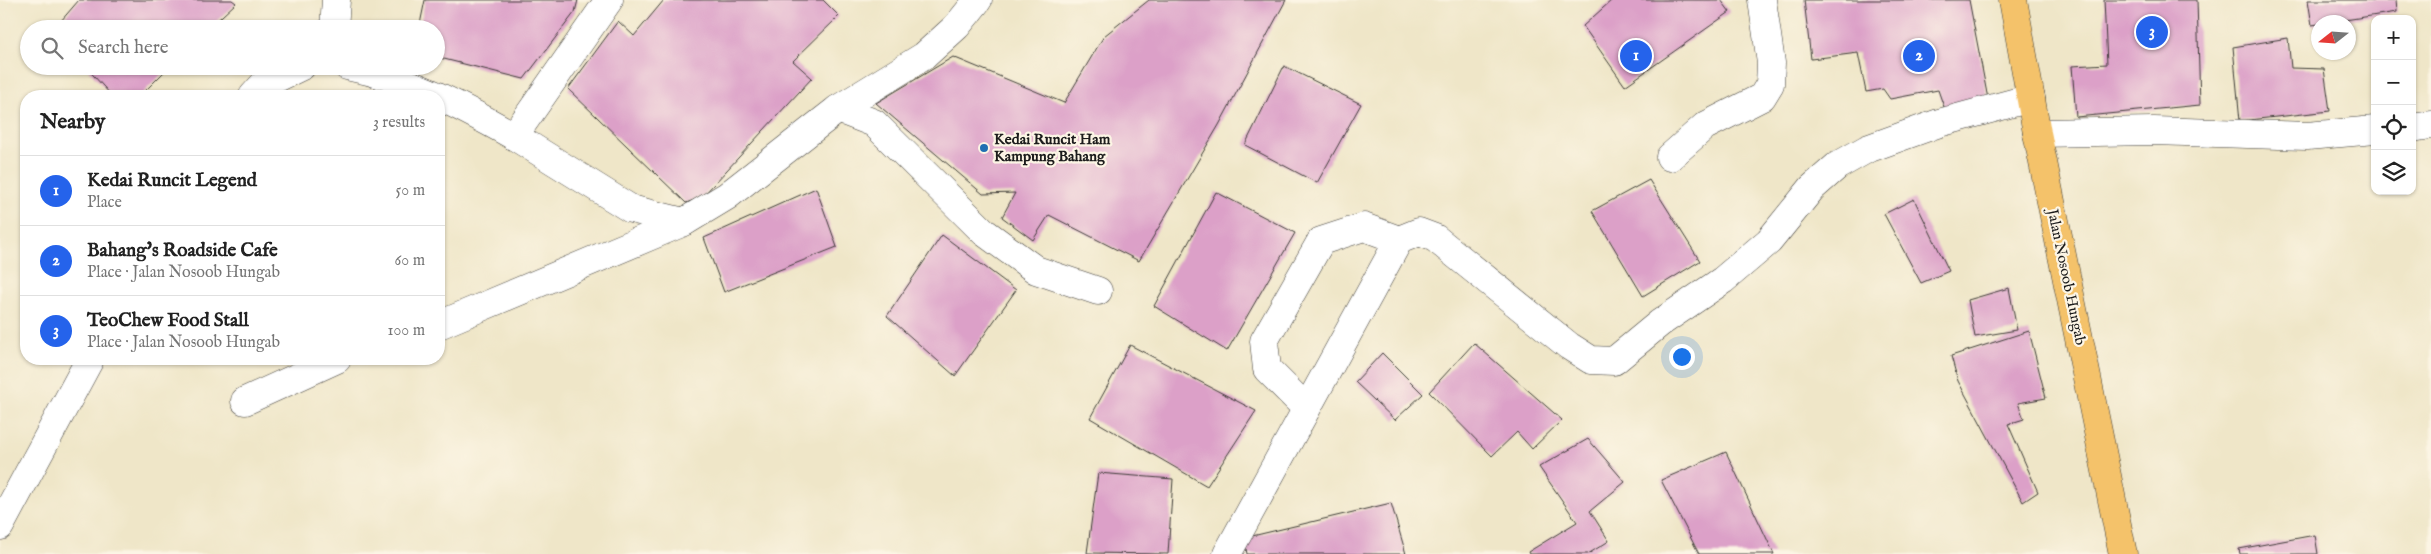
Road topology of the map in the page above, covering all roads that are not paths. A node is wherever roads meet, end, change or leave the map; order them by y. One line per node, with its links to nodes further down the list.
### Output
1 (336, 0): 6 (street)
2 (609, 0): 18 (street)
3 (978, 0): 13 (street)
4 (1762, 0): 19 (street)
5 (2013, 0): 12 (main road, Jalan Nosoob Hungab)
6 (335, 20)
7 (284, 75): 9 (street)
8 (386, 75): 10 (street)
9 (258, 90)
10 (424, 90)
11 (445, 98): 18 (street)
12 (2031, 98): 17 (main road, Jalan Nosoob Hungab); 21 (street)
13 (838, 109): 20 (street); 22 (street)
14 (2431, 125): 15 (street)
15 (2416, 127)
16 (2371, 130): 17 (street)
17 (2037, 133): 30 (main road, Jalan Nosoob Hungab)
18 (514, 136): 20 (street)
19 (1670, 157)
20 (684, 222): 23 (street)
21 (1399, 240): 27 (street); 27 (street)
22 (1098, 291)
23 (445, 322)
24 (87, 365): 28 (street)
25 (324, 365): 26 (street)
26 (245, 401)
27 (1306, 408): 29 (street)
28 (0, 526)
29 (1227, 554)
30 (2123, 554)

